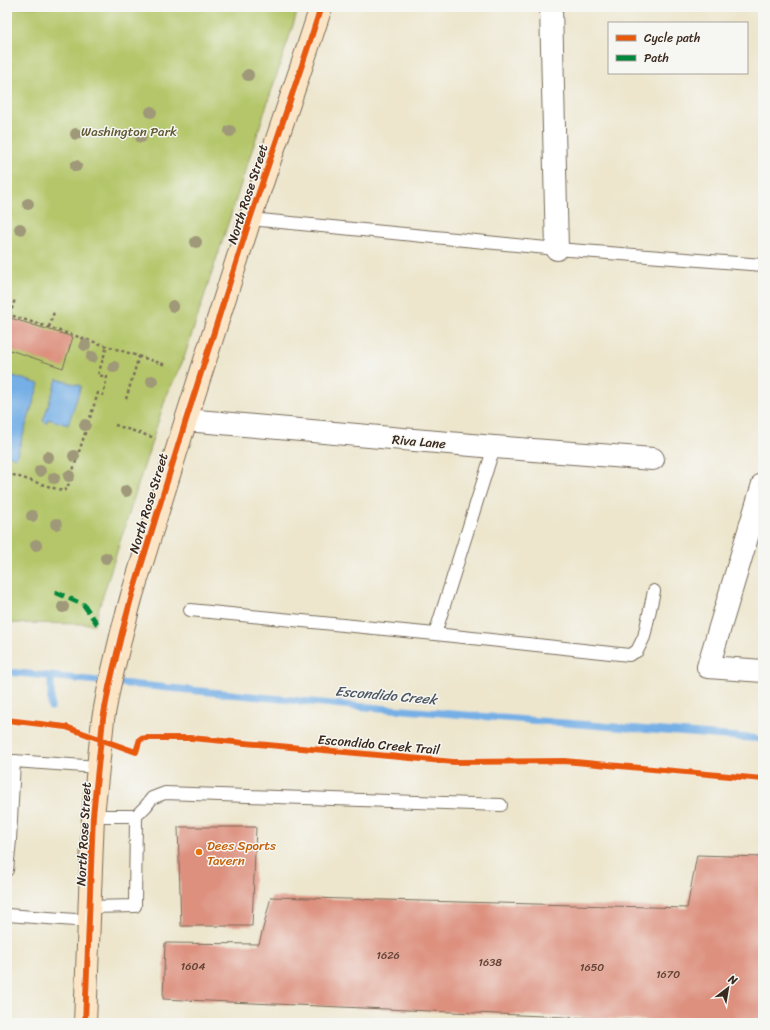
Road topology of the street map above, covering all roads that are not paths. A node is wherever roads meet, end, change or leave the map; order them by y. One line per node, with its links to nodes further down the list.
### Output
1 (321, 7): 3 (street, North Rose Street)
2 (550, 7): 4 (street)
3 (250, 219): 4 (lane); 6 (street, North Rose Street)
4 (557, 249): 5 (lane)
5 (763, 266)
6 (186, 420): 7 (street, Riva Lane); 15 (street, North Rose Street)
7 (494, 447): 8 (street, Riva Lane); 12 (lane)
8 (653, 459)
9 (763, 484): 13 (street)
10 (654, 592): 12 (lane)
11 (190, 610): 12 (lane)
12 (435, 634)
13 (763, 671)
14 (10, 760): 15 (lane); 19 (lane)
15 (98, 767): 17 (street, North Rose Street)
16 (501, 805): 18 (lane)
17 (93, 816): 18 (lane); 20 (street, North Rose Street)
18 (136, 816): 20 (lane)
19 (7, 870)
20 (90, 914): 21 (lane); 22 (street, North Rose Street)
21 (7, 915)
22 (85, 1023)

